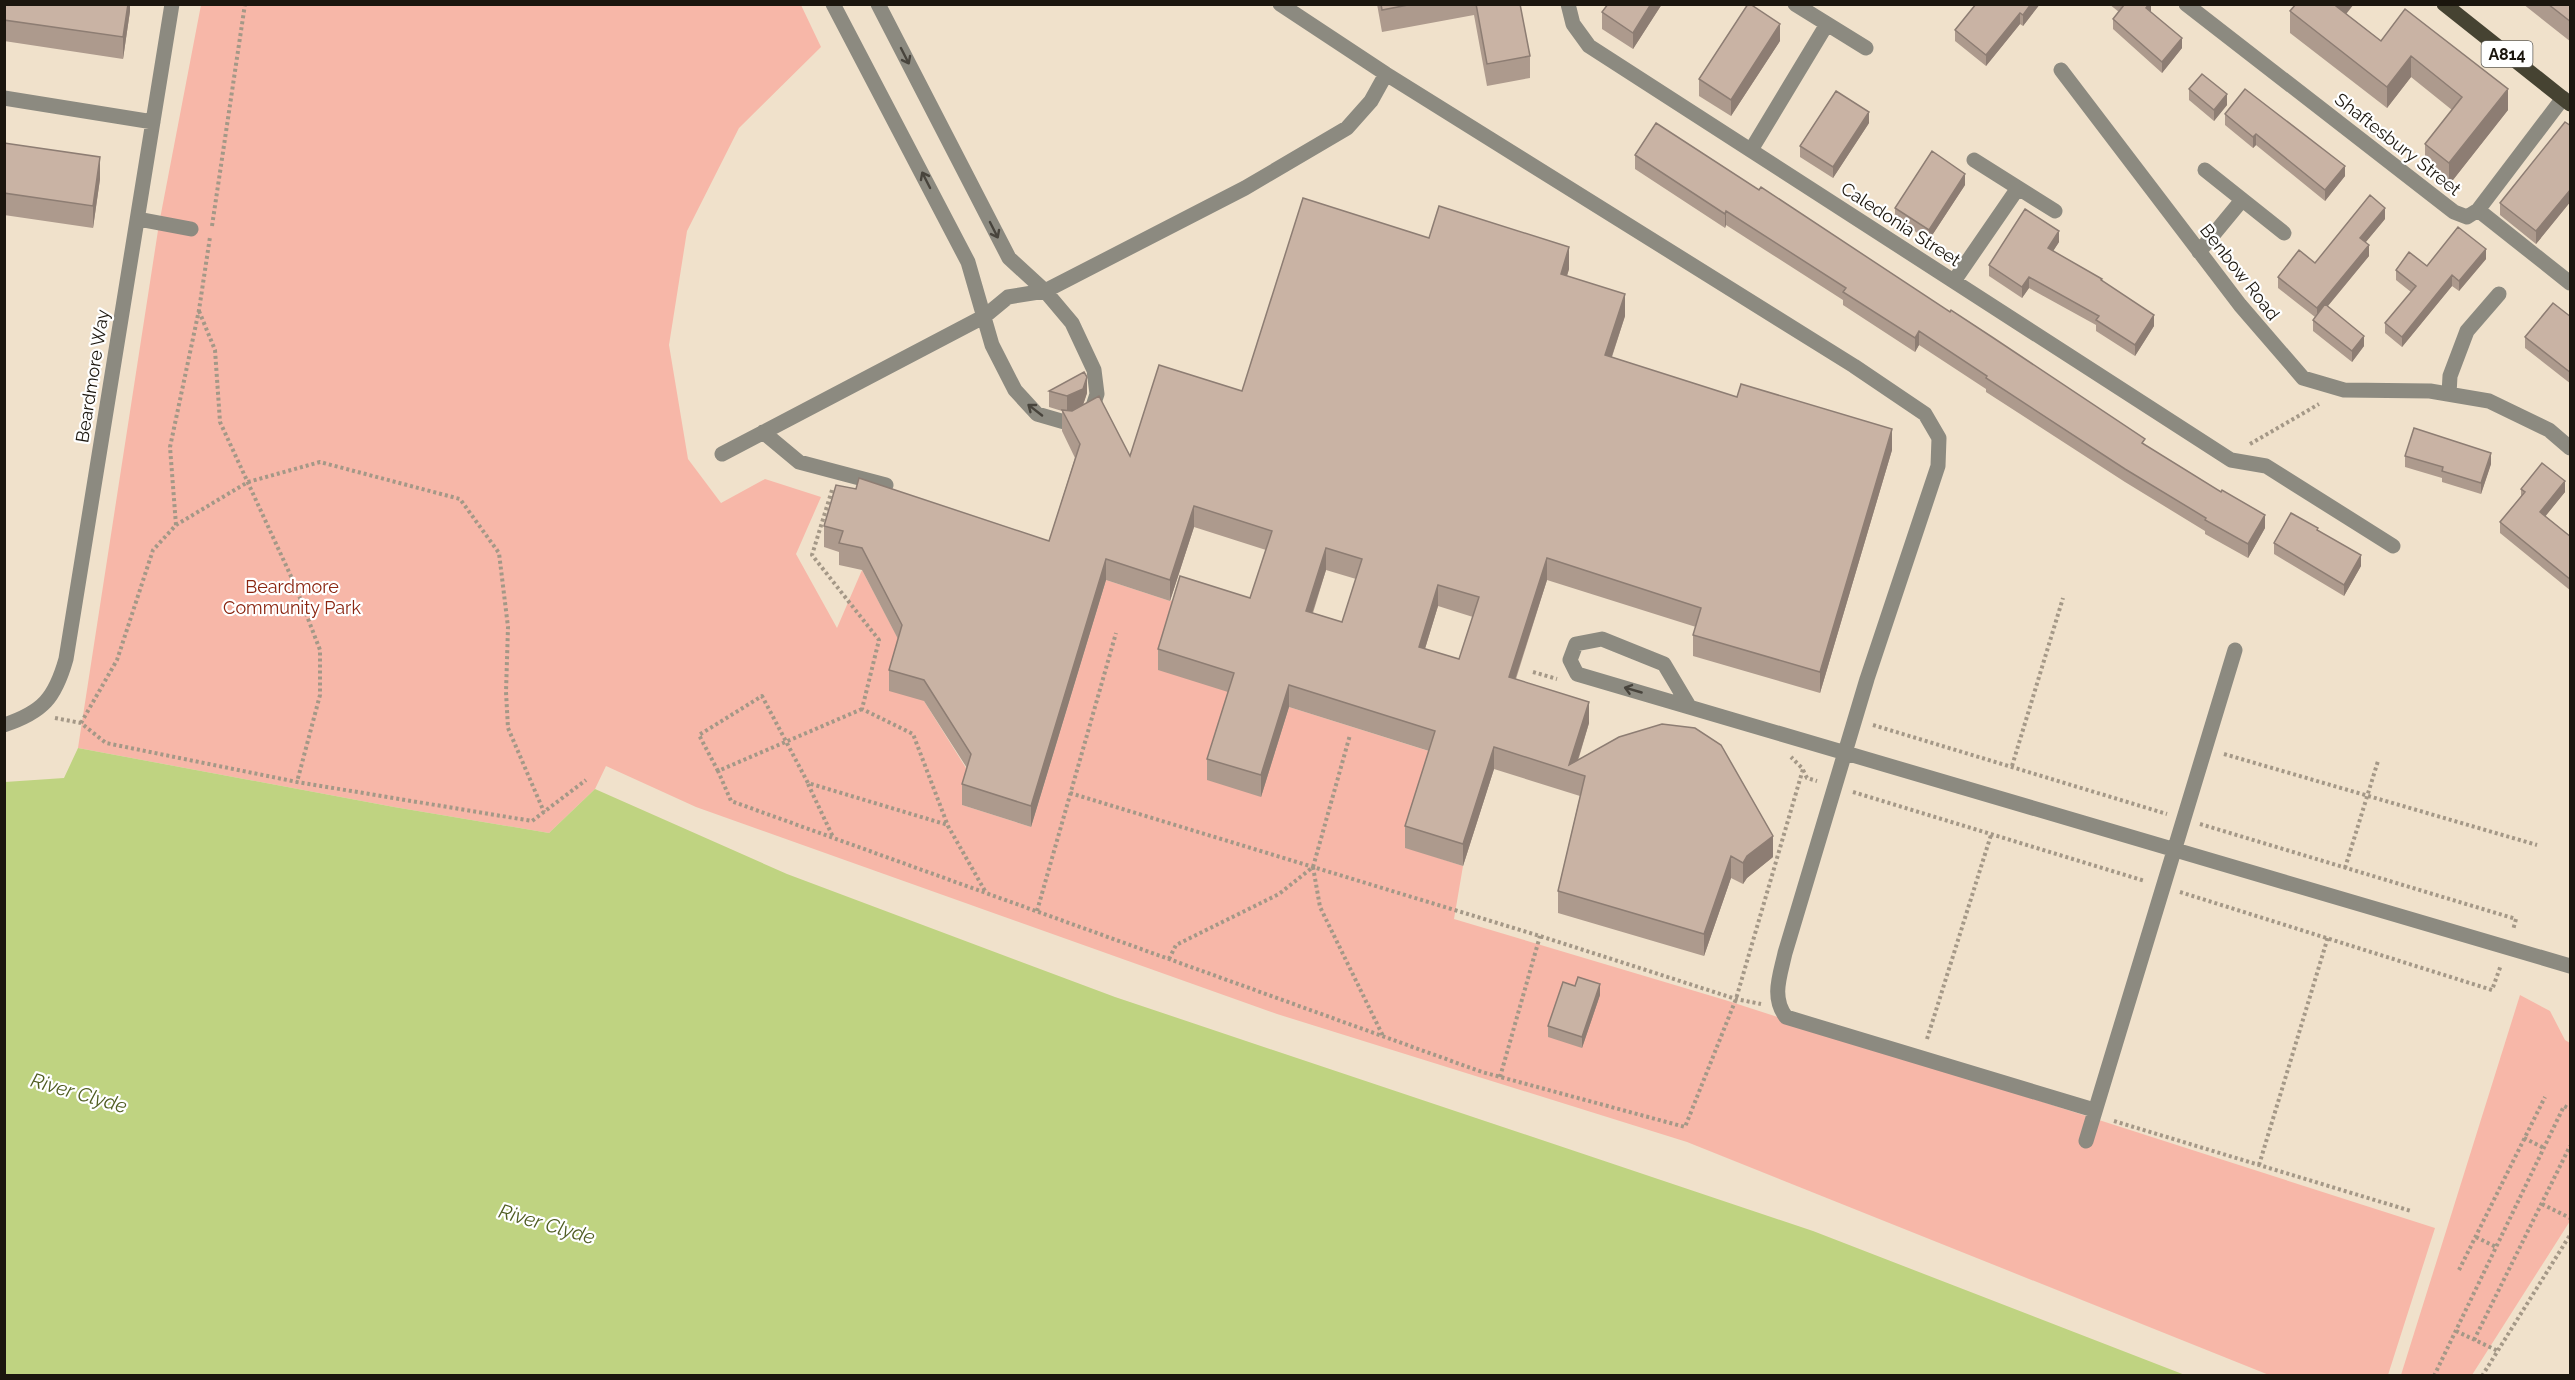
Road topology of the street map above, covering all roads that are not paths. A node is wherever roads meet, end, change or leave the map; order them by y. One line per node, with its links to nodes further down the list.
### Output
1 (172, 4): 15 (street, Beardmore Way)
2 (833, 4): 31 (street, one-way to 2)
3 (878, 4): 29 (street, one-way to 29)
4 (1280, 4): 12 (street)
5 (1568, 4): 16 (street, Caledonia Street)
6 (1795, 4): 9 (street)
7 (2186, 4): 21 (street, Shaftesbury Street)
8 (2444, 4): 14 (main road, A814)
9 (1827, 24): 10 (street); 16 (street)
10 (1866, 48)
11 (2061, 70): 26 (street, Benbow Road)
12 (1386, 75): 29 (street); 41 (street)
13 (4, 98): 15 (street)
14 (2567, 101): 21 (street, Shaftesbury Street)
15 (153, 122): 23 (street, Beardmore Way)
16 (1751, 150): 27 (street, Caledonia Street)
17 (1974, 160): 19 (street)
18 (2205, 170): 20 (street)
19 (2018, 188): 22 (street); 27 (street)
20 (2242, 200): 25 (street); 26 (street)
21 (2478, 210): 28 (street)
22 (2055, 211)
23 (138, 219): 24 (street); 40 (street, Beardmore Way)
24 (191, 229)
25 (2284, 233)
26 (2199, 252): 32 (street, Benbow Road)
27 (1954, 281): 37 (street, Caledonia Street)
28 (2571, 283)
29 (1045, 291): 31 (street); 31 (street, one-way to 31)
30 (2499, 294): 32 (street)
31 (985, 316): 33 (street)
32 (2449, 394): 34 (street, Benbow Road)
33 (763, 432): 35 (street); 36 (street)
34 (2571, 448)
35 (722, 454)
36 (886, 485)
37 (2393, 546)
38 (2235, 650): 42 (street)
39 (1689, 706): 39 (street, one-way to 39); 41 (street)
40 (4, 725)
41 (1845, 750): 42 (street); 44 (street)
42 (2175, 851): 43 (street); 44 (street)
43 (2571, 966)
44 (2094, 1110): 45 (street)
45 (2086, 1141)

